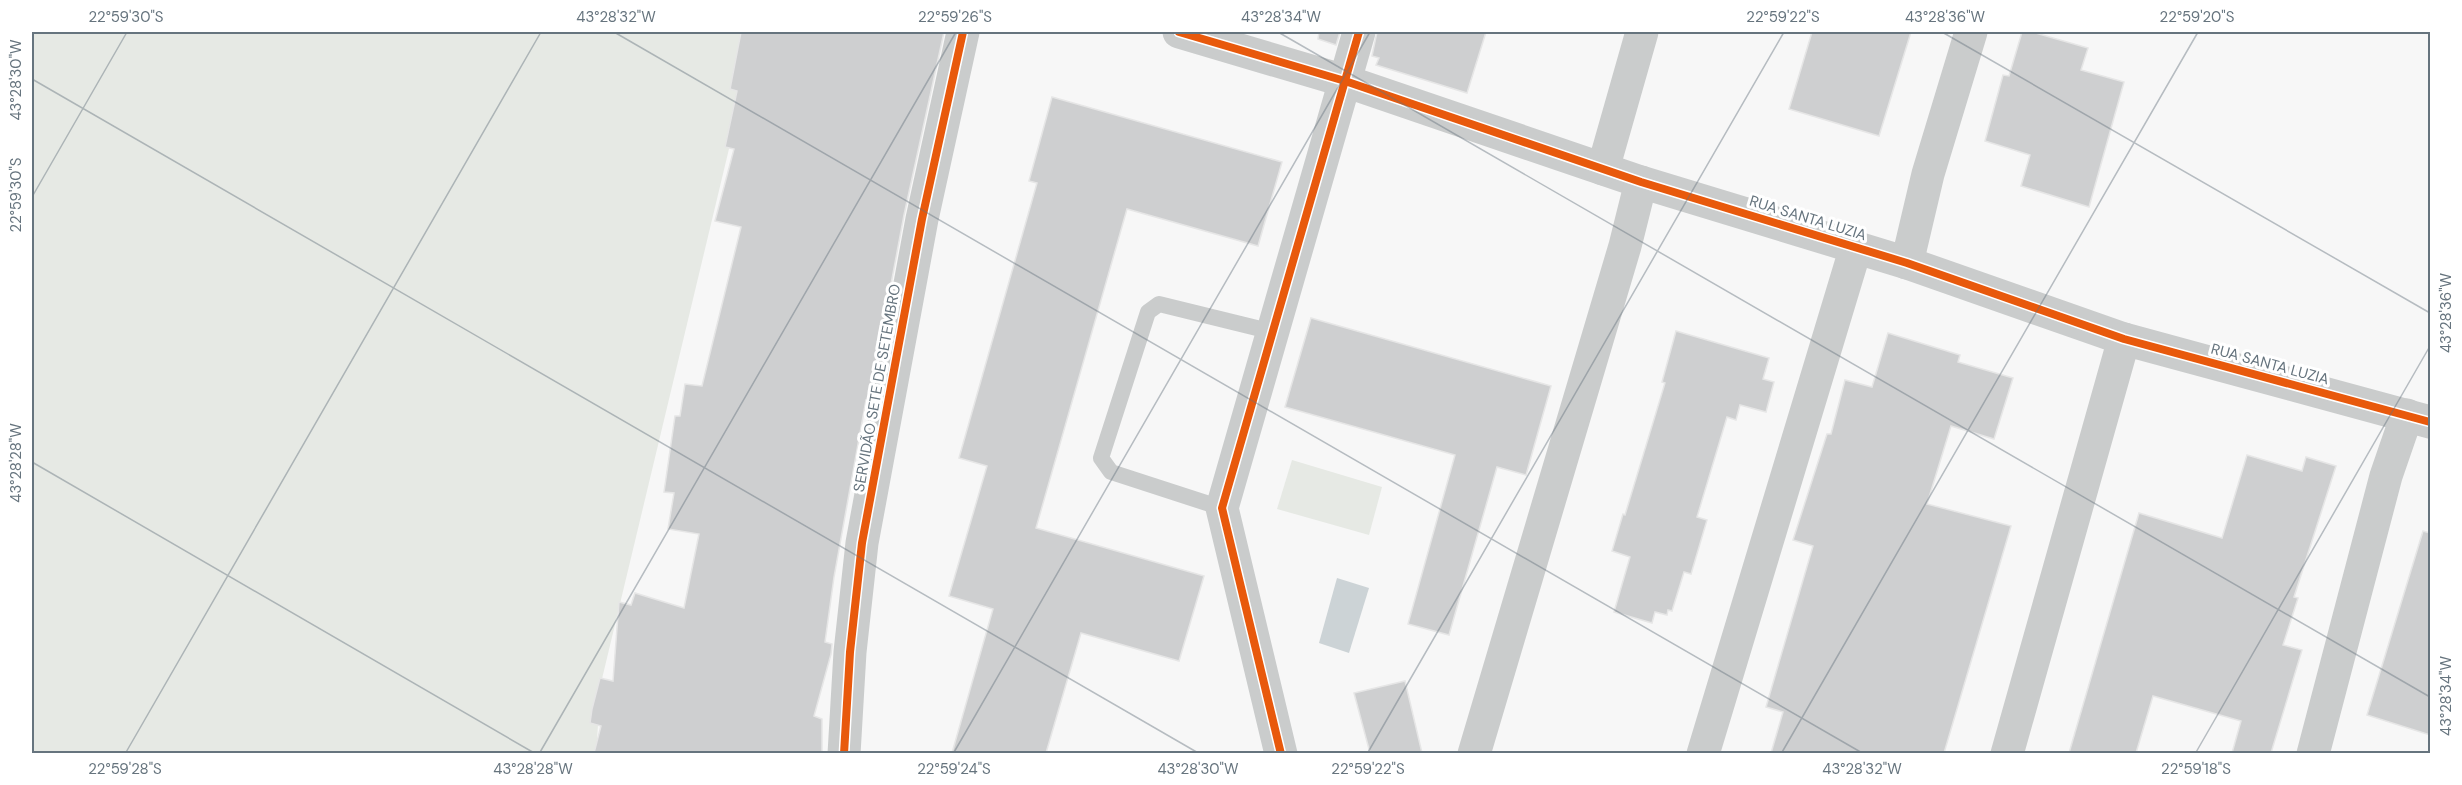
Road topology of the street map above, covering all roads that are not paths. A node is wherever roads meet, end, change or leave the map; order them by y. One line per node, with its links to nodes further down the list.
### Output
1 (963, 32): 15 (street, SERVIDÃO SETE DE SETEMBRO)
2 (1179, 32): 6 (street, RUA SANTA LUZIA)
3 (1359, 32): 6 (street)
4 (1642, 32): 7 (street)
5 (1971, 32): 10 (street)
6 (1345, 81): 7 (street, RUA SANTA LUZIA); 11 (street)
7 (1603, 169): 8 (street, RUA SANTA LUZIA)
8 (1641, 182): 9 (street, RUA SANTA LUZIA); 17 (street)
9 (1856, 247): 10 (street, RUA SANTA LUZIA); 18 (street)
10 (1907, 263): 12 (street, RUA SANTA LUZIA)
11 (1273, 332): 14 (street); 14 (lane)
12 (2124, 339): 13 (street, RUA SANTA LUZIA); 19 (street)
13 (2419, 418): 20 (street)
14 (1222, 508): 16 (street)
15 (844, 753)
16 (1281, 753)
17 (1474, 753)
18 (1703, 753)
19 (2007, 753)
20 (2313, 753)

